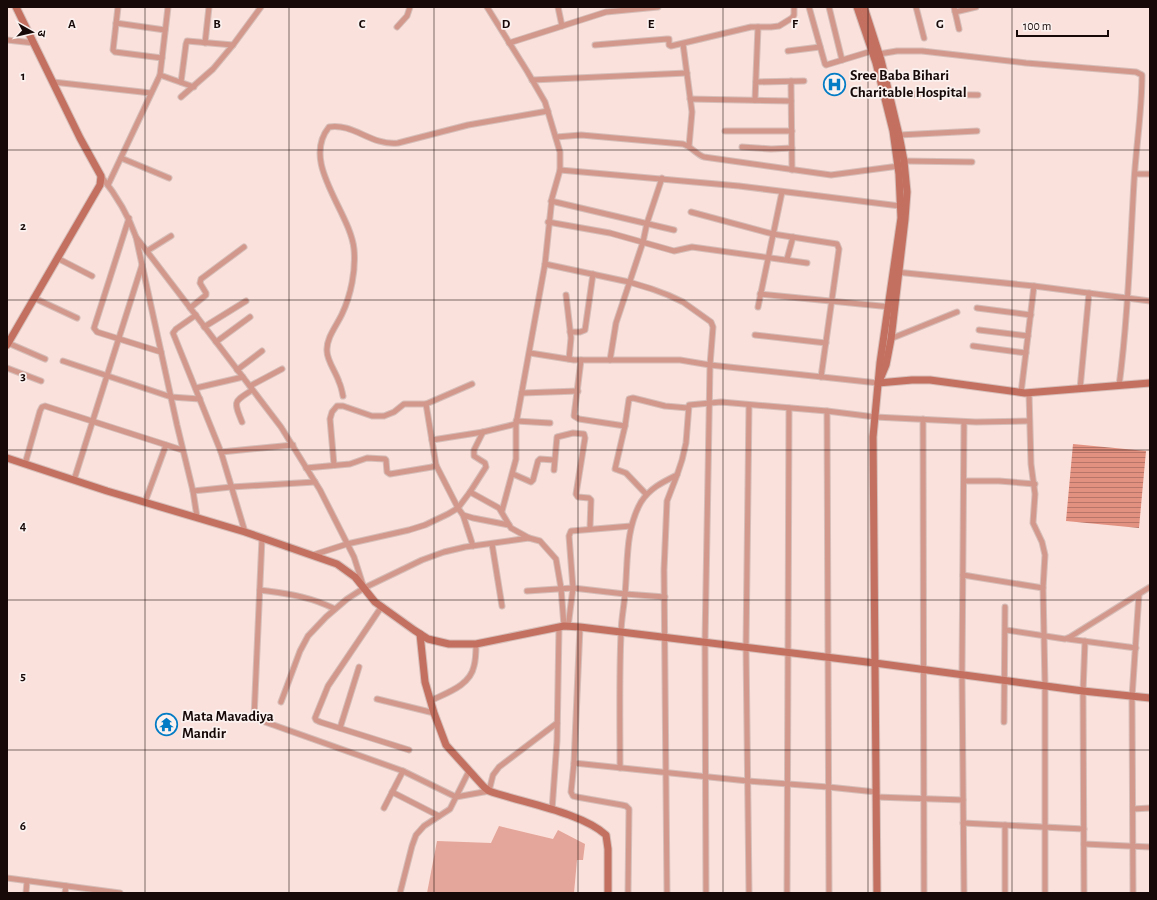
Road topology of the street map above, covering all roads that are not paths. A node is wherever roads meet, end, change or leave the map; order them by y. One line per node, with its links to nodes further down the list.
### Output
1 (16, 7): 30 (street)
2 (118, 7): 21 (street)
3 (168, 7): 26 (street)
4 (210, 7): 31 (street)
5 (261, 7): 33 (street)
6 (410, 7): 23 (street)
7 (487, 7): 29 (street)
8 (558, 7): 22 (street)
9 (600, 7): 20 (street)
10 (658, 7): 18 (street)
11 (794, 7): 24 (street)
12 (809, 7): 35 (street)
13 (829, 7): 39 (street)
14 (857, 7): 37 (street)
15 (864, 7): 37 (street)
16 (916, 7): 27 (street)
17 (976, 7): 19 (street)
18 (645, 8): 20 (street)
19 (954, 10): 25 (street)
20 (601, 14): 22 (street)
21 (116, 23): 26 (street); 38 (street)
22 (562, 26): 29 (street)
23 (397, 27)
24 (758, 27): 32 (street); 47 (street)
25 (959, 29)
26 (165, 30): 38 (street)
27 (924, 38)
28 (7, 40): 30 (street)
29 (509, 42): 42 (street)
30 (34, 43): 45 (street)
31 (205, 43): 33 (street); 46 (street)
32 (683, 44): 34 (street); 40 (street)
33 (233, 45): 48 (street)
34 (595, 45)
35 (820, 46): 36 (street); 39 (street)
36 (788, 51)
37 (876, 53): 39 (street); 50 (street); 67 (street); 70 (street)
38 (162, 58): 41 (street)
39 (842, 60)
40 (687, 73): 42 (street); 53 (street)
41 (160, 75): 46 (street); 49 (street)
42 (532, 80): 56 (street)
43 (791, 81): 44 (street); 47 (street); 55 (street)
44 (804, 81)
45 (53, 82): 49 (street); 72 (street)
46 (181, 82): 48 (street)
47 (756, 82): 54 (street)
48 (194, 87): 52 (street)
49 (151, 93): 65 (street)
50 (889, 94): 51 (street); 60 (street)
51 (978, 94)
52 (181, 97)
53 (690, 99): 54 (street); 62 (street)
54 (755, 100): 55 (street)
55 (791, 101): 58 (street)
56 (548, 111): 61 (street); 158 (street)
57 (725, 131): 58 (street)
58 (792, 131): 64 (street)
59 (977, 131): 60 (street)
60 (899, 135): 67 (street)
61 (556, 137): 62 (street); 68 (street)
62 (689, 146): 69 (street)
63 (742, 147): 64 (street)
64 (792, 148): 69 (street)
65 (121, 158): 73 (street); 75 (street)
66 (972, 162): 67 (street)
67 (901, 164): 69 (street); 78 (street); 97 (street)
68 (560, 170): 74 (street); 77 (street)
69 (792, 170)
70 (1135, 174): 71 (street); 106 (street)
71 (1150, 174)
72 (101, 176): 75 (street); 92 (street)
73 (170, 178)
74 (662, 178): 76 (street); 82 (street)
75 (108, 185): 80 (street)
76 (782, 192): 78 (street); 84 (street)
77 (551, 201): 81 (street); 82 (street)
78 (900, 206): 97 (street)
79 (691, 212): 84 (street)
80 (129, 218): 86 (street); 124 (street)
81 (548, 222): 88 (street); 96 (street)
82 (647, 223): 83 (street); 88 (street)
83 (674, 230)
84 (773, 234): 87 (street); 91 (street)
85 (170, 236): 90 (street)
86 (136, 237): 90 (street); 95 (street)
87 (793, 237): 93 (street); 108 (street)
88 (643, 242): 91 (street); 100 (street)
89 (244, 247): 112 (street)
90 (147, 251): 112 (street)
91 (768, 256): 93 (street); 103 (street)
92 (57, 258): 99 (street); 105 (street)
93 (788, 259): 94 (street)
94 (807, 263)
95 (142, 264): 124 (street); 131 (street)
96 (545, 264): 98 (street); 132 (street)
97 (896, 272): 101 (street); 111 (street)
98 (593, 274): 100 (street); 121 (street)
99 (92, 276)
100 (629, 282): 137 (street); 139 (street)
101 (1034, 286): 102 (street); 115 (street)
102 (1089, 293): 106 (street); 153 (street)
103 (760, 294): 108 (street); 110 (street)
104 (566, 295): 121 (street)
105 (34, 298): 118 (street); 128 (street)
106 (1128, 298): 109 (street); 150 (street)
107 (246, 301): 119 (street)
108 (832, 301): 111 (street); 127 (street)
109 (1150, 301)
110 (758, 307)
111 (891, 307): 125 (street)
112 (190, 308): 116 (street)
113 (977, 308): 115 (street)
114 (957, 312): 125 (street)
115 (1030, 315): 123 (street)
116 (196, 316): 119 (street); 151 (street)
117 (250, 317): 126 (street)
118 (78, 318)
119 (204, 326): 126 (street)
120 (979, 330): 123 (street)
121 (570, 332): 135 (street)
122 (755, 334): 127 (street)
123 (1028, 336): 133 (street)
124 (119, 338): 131 (street); 143 (street)
125 (887, 339): 147 (street)
126 (216, 342): 142 (street)
127 (826, 343): 145 (street)
128 (8, 344): 134 (street)
129 (973, 346): 133 (street)
130 (262, 351): 142 (street)
131 (161, 352): 159 (street)
132 (530, 353): 135 (street); 155 (street)
133 (1026, 353): 156 (street)
134 (45, 359)
135 (569, 359): 136 (street)
136 (581, 360): 137 (street); 154 (street)
137 (610, 360): 139 (street)
138 (63, 361): 143 (street)
139 (710, 365): 145 (street); 161 (street)
140 (7, 368): 146 (street)
141 (282, 369): 152 (street)
142 (237, 370): 144 (street)
143 (107, 375): 159 (street); 169 (street)
144 (243, 377): 151 (street); 152 (street)
145 (821, 377): 147 (street)
146 (41, 381)
147 (878, 383): 156 (street); 167 (street)
148 (1150, 383): 150 (street)
149 (472, 384): 162 (street)
150 (1119, 386): 153 (street)
151 (196, 388): 160 (street)
152 (251, 388): 171 (street); 179 (street)
153 (1080, 389): 157 (street)
154 (578, 391): 155 (street); 175 (street)
155 (522, 393): 172 (street)
156 (1021, 393): 157 (street)
157 (1029, 393): 170 (street)
158 (343, 396)
159 (171, 397): 160 (street); 180 (street)
160 (200, 399): 181 (street)
161 (709, 403): 163 (street); 164 (street); 238 (street)
162 (426, 404): 177 (street); 185 (street)
163 (749, 405): 165 (street); 240 (street)
164 (688, 408): 175 (street); 190 (street)
165 (789, 408): 166 (street); 242 (street)
166 (827, 411): 167 (street); 243 (street)
167 (875, 417): 168 (street); 244 (street)
168 (923, 419): 173 (street); 246 (street)
169 (92, 421): 178 (street); 184 (street); 191 (street)
170 (1030, 421): 173 (street); 194 (street)
171 (242, 422)
172 (516, 422): 174 (street); 176 (street); 189 (street)
173 (964, 422): 192 (street)
174 (550, 423)
175 (625, 426): 198 (street)
176 (483, 432): 177 (street); 197 (street)
177 (432, 440): 186 (street)
178 (166, 445): 180 (street); 199 (street)
179 (293, 446): 181 (street); 187 (street)
180 (182, 450): 196 (street)
181 (221, 452): 195 (street)
182 (7, 458): 184 (street)
183 (554, 460): 188 (street); 189 (street); 206 (street)
184 (25, 464): 191 (street)
185 (334, 465): 186 (street); 187 (street)
186 (436, 465): 200 (street)
187 (306, 468): 193 (street)
188 (554, 470)
189 (513, 474): 201 (street)
190 (677, 475): 198 (street); 224 (street)
191 (74, 480): 199 (street)
192 (964, 481): 194 (street); 214 (street)
193 (315, 482): 195 (street); 210 (street)
194 (1035, 484): 219 (street)
195 (231, 487): 196 (street); 207 (street)
196 (193, 491): 203 (street)
197 (470, 492): 200 (street); 201 (street)
198 (646, 494): 205 (street)
199 (145, 502): 203 (street)
200 (458, 508): 202 (street); 210 (street)
201 (502, 512): 204 (street)
202 (463, 515): 204 (street); 212 (street)
203 (197, 517): 207 (street)
204 (509, 525): 209 (street)
205 (631, 526): 206 (street); 222 (street)
206 (590, 528): 218 (street)
207 (246, 532): 208 (street)
208 (262, 538): 213 (street); 220 (street)
209 (529, 538): 211 (street); 217 (street)
210 (347, 544): 213 (street); 216 (street)
211 (492, 544): 212 (street); 226 (street)
212 (473, 546): 216 (street)
213 (313, 555): 216 (street)
214 (963, 575): 219 (street); 247 (street)
215 (1150, 587): 223 (street)
216 (364, 588): 225 (street); 228 (street)
217 (561, 588): 218 (street); 221 (street); 229 (street)
218 (573, 588): 222 (street); 229 (street)
219 (1043, 588): 234 (street)
220 (260, 590): 228 (street); 264 (street)
221 (527, 591)
222 (626, 594): 224 (street); 232 (street)
223 (1139, 594): 236 (street); 241 (street)
224 (665, 597): 235 (street)
225 (382, 606): 233 (street); 260 (street)
226 (502, 606)
227 (1005, 607): 231 (street)
228 (335, 609): 255 (street)
229 (564, 627): 230 (street); 239 (street); 259 (street)
230 (580, 627): 232 (street); 262 (street)
231 (1006, 630): 234 (street); 248 (street)
232 (621, 632): 235 (street); 263 (street)
233 (420, 634): 239 (street); 254 (street)
234 (1044, 635): 236 (street); 249 (street)
235 (666, 638): 238 (street); 266 (street)
236 (1065, 639): 237 (street)
237 (1085, 641): 241 (street); 250 (street)
238 (705, 642): 240 (street); 267 (street)
239 (476, 644): 254 (street)
240 (746, 647): 242 (street); 268 (street)
241 (1136, 648): 251 (street)
242 (787, 652): 243 (street); 269 (street)
243 (828, 657): 244 (street); 270 (street)
244 (875, 663): 246 (street); 273 (street)
245 (359, 667): 260 (street)
246 (923, 669): 247 (street); 275 (street)
247 (962, 675): 248 (street); 276 (street)
248 (1004, 680): 249 (street); 258 (street)
249 (1045, 685): 250 (street); 284 (street)
250 (1084, 691): 251 (street); 285 (street)
251 (1133, 697): 252 (street); 256 (street); 279 (street)
252 (1150, 698)
253 (377, 699): 257 (street)
254 (430, 701): 257 (street)
255 (281, 702)
256 (1150, 702)
257 (434, 713): 265 (street)
258 (1004, 722)
259 (557, 724): 271 (street); 280 (street)
260 (340, 728): 261 (street)
261 (409, 750)
262 (574, 763): 263 (street); 297 (street)
263 (620, 768): 266 (street)
264 (403, 771): 272 (street); 274 (street)
265 (469, 771): 271 (street); 274 (street)
266 (666, 772): 267 (street); 298 (street)
267 (706, 777): 268 (street); 299 (street)
268 (748, 781): 269 (street); 300 (street)
269 (787, 784): 270 (street); 301 (street)
270 (828, 787): 273 (street); 302 (street)
271 (489, 790): 274 (street); 280 (street)
272 (392, 792): 277 (street); 281 (street)
273 (876, 794): 275 (street); 303 (street)
274 (456, 797): 281 (street)
275 (925, 798): 276 (street); 304 (street)
276 (963, 800): 282 (street)
277 (384, 808)
278 (1150, 808): 279 (street)
279 (1133, 809): 287 (street)
280 (552, 810): 296 (street)
281 (440, 816): 295 (street)
282 (963, 823): 283 (street); 305 (street)
283 (1006, 826): 284 (street); 306 (street)
284 (1045, 827): 285 (street); 307 (street)
285 (1084, 829): 286 (street)
286 (1084, 844): 287 (street); 308 (street)
287 (1133, 847): 288 (street); 309 (street)
288 (1150, 847)
289 (7, 878): 290 (street)
290 (27, 881): 291 (street); 292 (street)
291 (66, 886): 293 (street); 294 (street)
292 (26, 893)
293 (65, 893)
294 (120, 893)
295 (400, 893)
296 (608, 893)
297 (628, 893)
298 (667, 893)
299 (706, 893)
300 (749, 893)
301 (787, 893)
302 (829, 893)
303 (877, 893)
304 (924, 893)
305 (964, 893)
306 (1005, 893)
307 (1045, 893)
308 (1084, 893)
309 (1133, 893)

